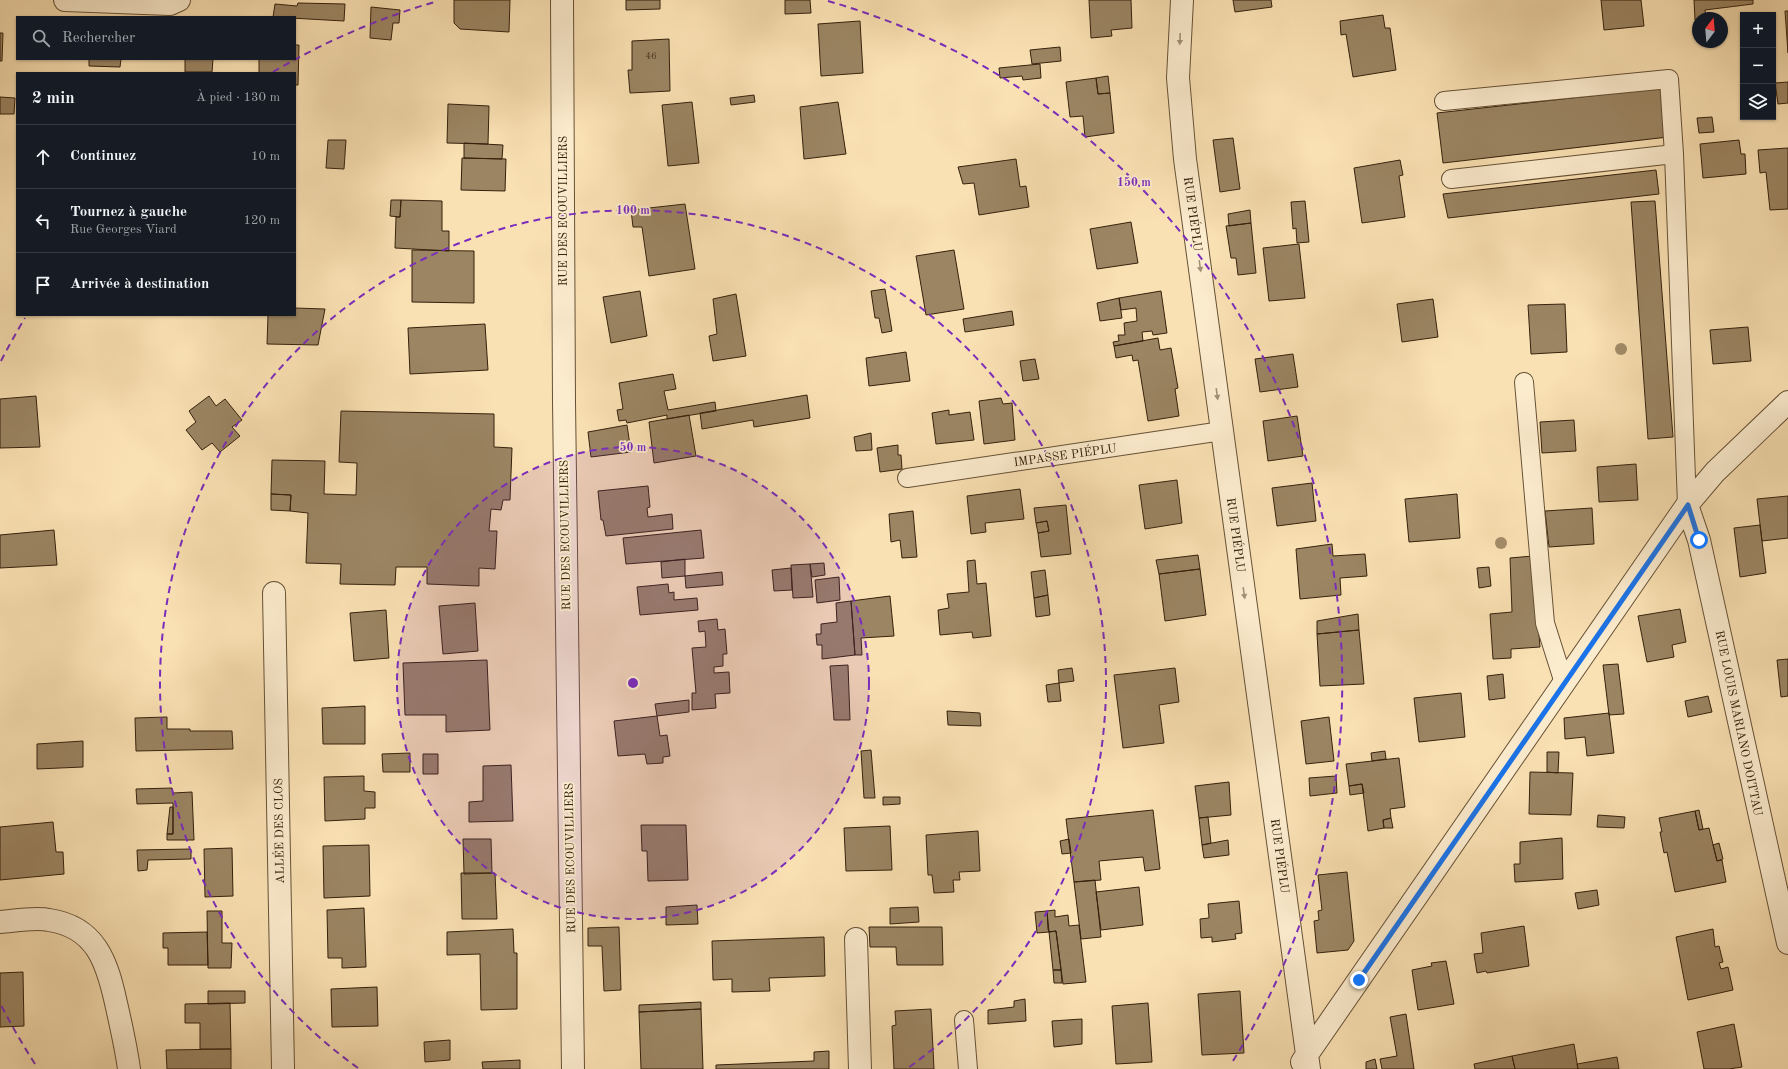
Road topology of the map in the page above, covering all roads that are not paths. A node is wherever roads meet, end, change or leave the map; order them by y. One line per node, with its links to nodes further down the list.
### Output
1 (65, 0): 2 (street)
2 (179, 0)
3 (562, 0): 22 (street, RUE DES ECOUVILLIERS)
4 (1182, 0): 10 (street, RUE PIÉPLU, one-way to 10)
5 (1444, 101): 6 (lane)
6 (1674, 154): 7 (lane); 12 (lane)
7 (1451, 178)
8 (1524, 382): 14 (lane)
9 (1788, 402): 12 (street)
10 (1222, 431): 11 (lane, IMPASSE PIÉPLU); 19 (street, RUE PIÉPLU, one-way to 19)
11 (907, 478)
12 (1688, 505): 14 (street); 17 (street, RUE LOUIS MARIANO DOITTAU)
13 (274, 593): 21 (street, ALLÉE DES CLOS)
14 (1564, 683): 19 (street)
15 (0, 922): 20 (street)
16 (856, 939): 23 (street)
17 (1788, 943)
18 (964, 1020): 24 (lane)
19 (1304, 1065)
20 (129, 1069)
21 (283, 1069)
22 (573, 1069)
23 (860, 1069)
24 (968, 1069)

